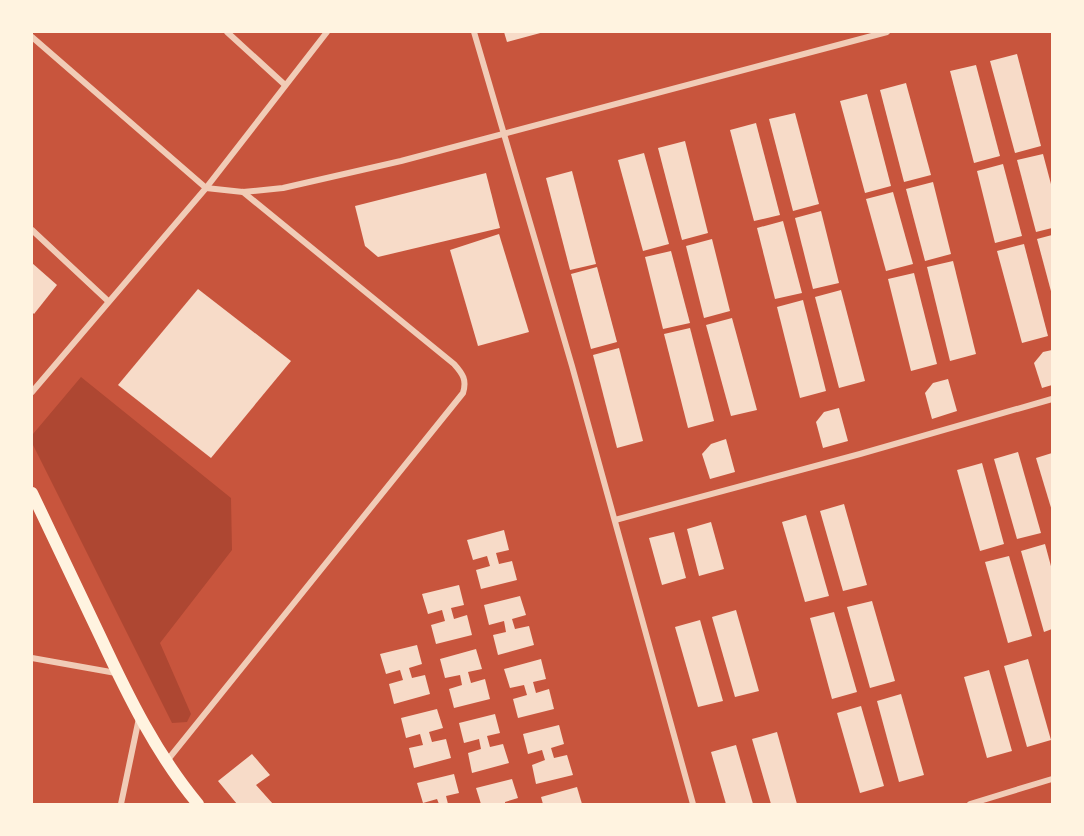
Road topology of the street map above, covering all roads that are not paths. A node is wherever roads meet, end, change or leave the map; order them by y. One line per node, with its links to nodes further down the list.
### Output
1 (227, 32): 6 (street)
2 (327, 32): 6 (street)
3 (474, 32): 7 (street)
4 (887, 32): 7 (street)
5 (32, 37): 8 (street)
6 (285, 84): 8 (street)
7 (504, 134): 9 (street); 15 (street)
8 (206, 188): 9 (street); 11 (street)
9 (243, 192): 19 (street)
10 (32, 230): 11 (street)
11 (108, 301): 12 (street)
12 (32, 392)
13 (1053, 399): 15 (street)
14 (32, 493): 17 (main road)
15 (615, 520): 23 (street)
16 (32, 657): 17 (street)
17 (118, 674): 18 (main road)
18 (140, 715): 19 (main road); 21 (street)
19 (166, 762): 22 (main road)
20 (1053, 779): 24 (street)
21 (120, 804)
22 (198, 804)
23 (693, 804)
24 (970, 804)

